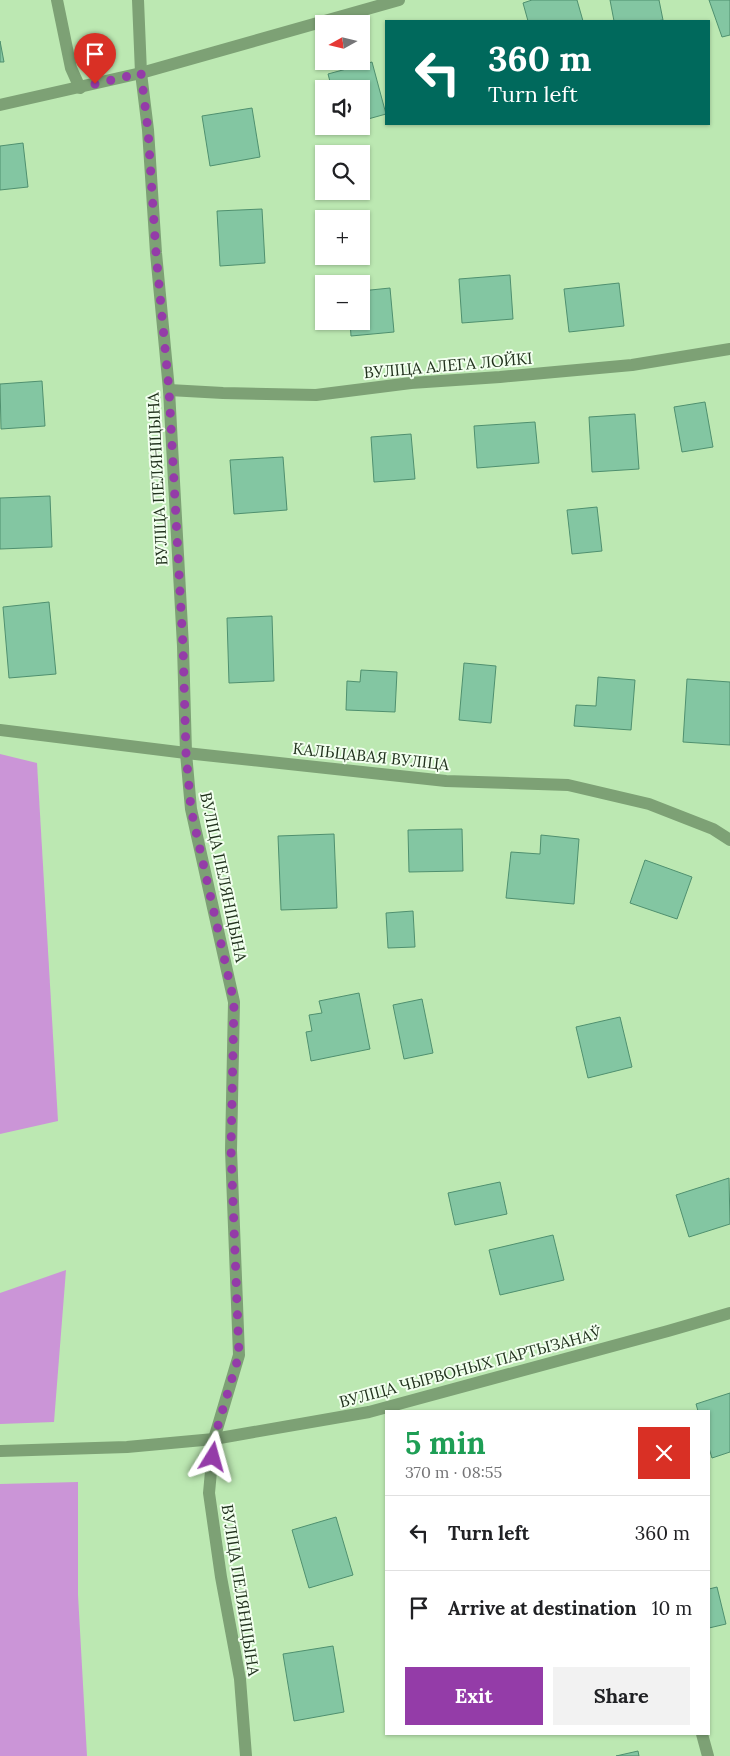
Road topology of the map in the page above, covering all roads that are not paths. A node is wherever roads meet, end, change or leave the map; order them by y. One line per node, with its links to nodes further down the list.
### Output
1 (58, 0): 5 (street)
2 (138, 0): 4 (street, ВУЛІЦА ПЕЛЯНІЦЫНА)
3 (399, 0): 4 (street)
4 (141, 73): 5 (street); 8 (street, ВУЛІЦА ПЕЛЯНІЦЫНА)
5 (80, 88): 6 (street)
6 (0, 105)
7 (730, 349): 8 (street, ВУЛІЦА АЛЕГА ЛОЙКІ)
8 (169, 390): 10 (street, ВУЛІЦА ПЕЛЯНІЦЫНА)
9 (0, 730): 10 (street, КАЛЬЦАВАЯ ВУЛІЦА)
10 (186, 753): 11 (street, КАЛЬЦАВАЯ ВУЛІЦА); 13 (street, ВУЛІЦА ПЕЛЯНІЦЫНА)
11 (730, 840)
12 (730, 1313): 13 (street, ВУЛІЦА ЧЫРВОНЫХ ПАРТЫЗАНАЎ)
13 (214, 1439): 14 (street, ВУЛІЦА ЧЫРВОНЫХ ПАРТЫЗАНАЎ); 16 (street, ВУЛІЦА ПЕЛЯНІЦЫНА)
14 (0, 1451)
15 (702, 1735): 17 (street)
16 (246, 1756)
17 (708, 1756)

